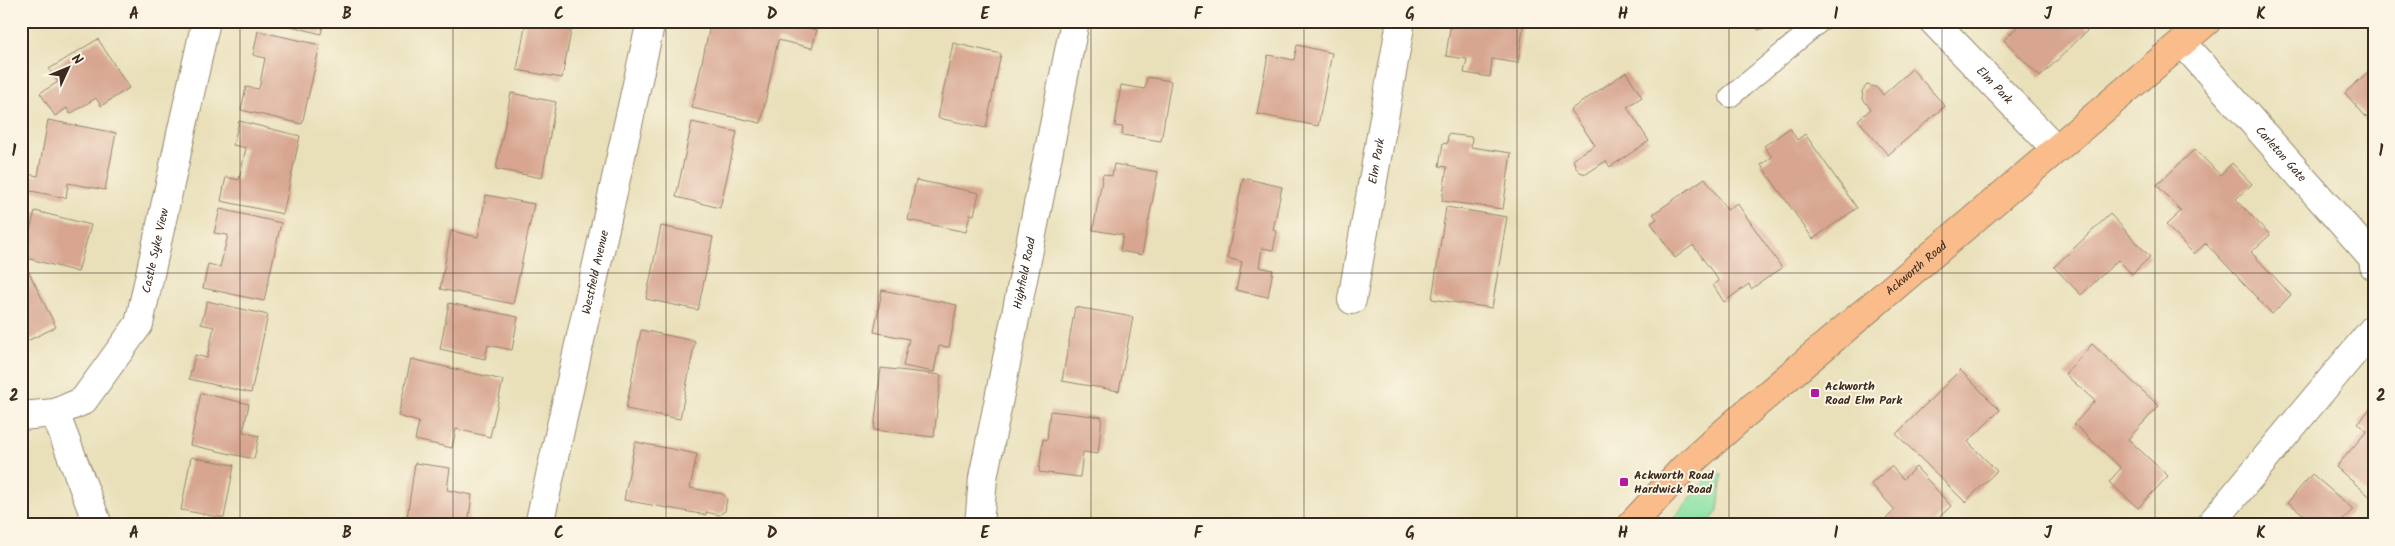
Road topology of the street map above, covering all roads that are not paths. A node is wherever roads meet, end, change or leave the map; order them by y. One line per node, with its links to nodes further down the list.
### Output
1 (206, 21): 14 (street, Castle Syke View)
2 (651, 21): 17 (street, Westfield Avenue)
3 (1075, 21): 18 (street, Highfield Road)
4 (1401, 21): 12 (street, Elm Park)
5 (1821, 21): 9 (lane)
6 (1933, 21): 10 (street, Elm Park)
7 (2207, 21): 8 (highway, Ackworth Road)
8 (2183, 44): 10 (highway, Ackworth Road); 11 (street, Carleton Gate)
9 (1730, 97)
10 (2056, 149): 19 (highway, Ackworth Road)
11 (2374, 266)
12 (1352, 300)
13 (2374, 328): 20 (street)
14 (55, 414): 15 (street, Castle Syke View); 16 (street)
15 (21, 416)
16 (98, 525)
17 (539, 525)
18 (979, 525)
19 (1632, 525)
20 (2210, 525)

